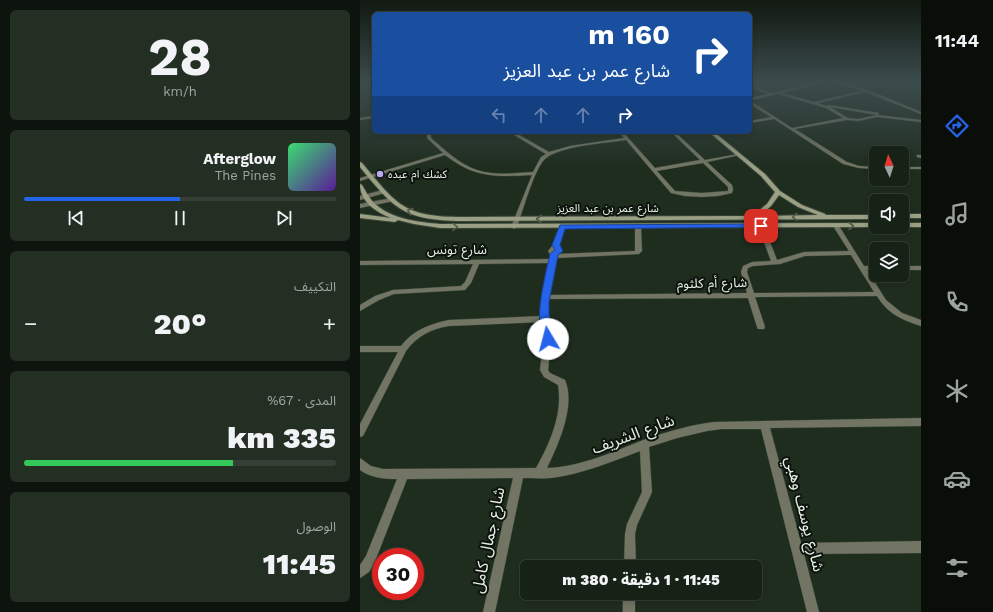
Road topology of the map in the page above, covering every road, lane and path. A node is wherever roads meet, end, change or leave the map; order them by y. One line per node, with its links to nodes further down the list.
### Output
1 (761, 111): 6 (street)
2 (834, 111): 9 (street)
3 (855, 111): 5 (street)
4 (372, 117): 7 (street)
5 (890, 117): 9 (street); 10 (street)
6 (773, 118): 11 (street); 13 (street)
7 (360, 119)
8 (819, 119): 12 (street)
9 (848, 119): 12 (street)
10 (921, 121)
11 (752, 122)
12 (826, 123): 13 (street)
13 (791, 129): 25 (street)
14 (430, 134): 20 (street)
15 (514, 134): 21 (street)
16 (623, 134): 19 (street)
17 (675, 134): 23 (street)
18 (713, 134): 22 (street)
19 (627, 139): 21 (street); 28 (street)
20 (446, 153): 29 (street); 30 (street)
21 (549, 154): 29 (street)
22 (738, 155): 23 (street); 34 (street)
23 (704, 161): 28 (street); 28 (street)
24 (360, 164): 30 (street, شارع عمر بن عبد العزيز)
25 (869, 168)
26 (909, 168): 27 (street)
27 (921, 168)
28 (654, 170)
29 (536, 173): 45 (street)
30 (370, 176): 31 (street); 33 (street, شارع عمر بن عبد العزيز)
31 (360, 180)
32 (360, 186): 35 (street, شارع عمر بن عبد العزيز)
33 (383, 192): 35 (street); 36 (street, شارع عمر بن عبد العزيز)
34 (778, 192): 43 (street); 44 (street)
35 (363, 197): 37 (street, شارع عمر بن عبد العزيز)
36 (392, 200): 37 (street); 45 (street, شارع عمر بن عبد العزيز, one-way to 36)
37 (372, 204): 38 (street); 46 (street, شارع عمر بن عبد العزيز)
38 (360, 206)
39 (360, 216): 46 (street)
40 (869, 216): 43 (street, شارع عمر بن عبد العزيز)
41 (909, 216): 42 (street)
42 (921, 216)
43 (828, 217): 44 (street, شارع عمر بن عبد العزيز, one-way to 44)
44 (753, 218): 45 (street, شارع عمر بن عبد العزيز, one-way to 45)
45 (517, 219): 53 (street)
46 (411, 222): 53 (street, شارع عمر بن عبد العزيز, one-way to 53)
47 (869, 225): 52 (street, شارع عمر بن عبد العزيز, one-way to 47)
48 (909, 225): 49 (street)
49 (921, 225)
50 (638, 226): 51 (street, شارع عمر بن عبد العزيز); 54 (street, شارع عمر بن عبد العزيز); 56 (street, شارع تونس)
51 (761, 226): 52 (street, شارع عمر بن عبد العزيز); 58 (street)
52 (836, 226): 55 (street)
53 (514, 227): 54 (street, شارع عمر بن عبد العزيز)
54 (562, 227): 56 (street)
55 (853, 253): 58 (street); 60 (street)
56 (554, 257): 57 (street, شارع تونس); 66 (street)
57 (477, 261): 59 (street, شارع تونس); 67 (street)
58 (775, 262): 65 (street)
59 (360, 263)
60 (862, 268): 61 (street); 64 (street)
61 (869, 268)
62 (909, 268): 63 (street)
63 (921, 268)
64 (878, 294): 65 (street, شارع أم كلثوم); 69 (street)
65 (751, 295): 66 (street, شارع أم كلثوم); 70 (street)
66 (546, 297): 68 (street)
67 (360, 308)
68 (545, 319): 71 (street); 79 (street)
69 (921, 323)
70 (761, 327)
71 (403, 348): 72 (street); 75 (street)
72 (360, 349)
73 (921, 422): 74 (street, شارع الشريف)
74 (765, 425): 76 (street, شارع الشريف); 82 (street, شارع يوسف وهبي)
75 (360, 433)
76 (644, 445): 79 (street, شارع الشريف); 83 (street)
77 (360, 463): 78 (street, شارع الشريف)
78 (404, 474): 80 (street, شارع الشريف); 84 (street)
79 (538, 474): 80 (street, شارع الشريف)
80 (519, 475): 86 (street, شارع جمال كامل)
81 (921, 547): 82 (street)
82 (797, 549): 88 (street, شارع يوسف وهبي)
83 (630, 560)
84 (360, 572)
85 (629, 600): 87 (street)
86 (490, 612)
87 (629, 612)
88 (813, 612)

